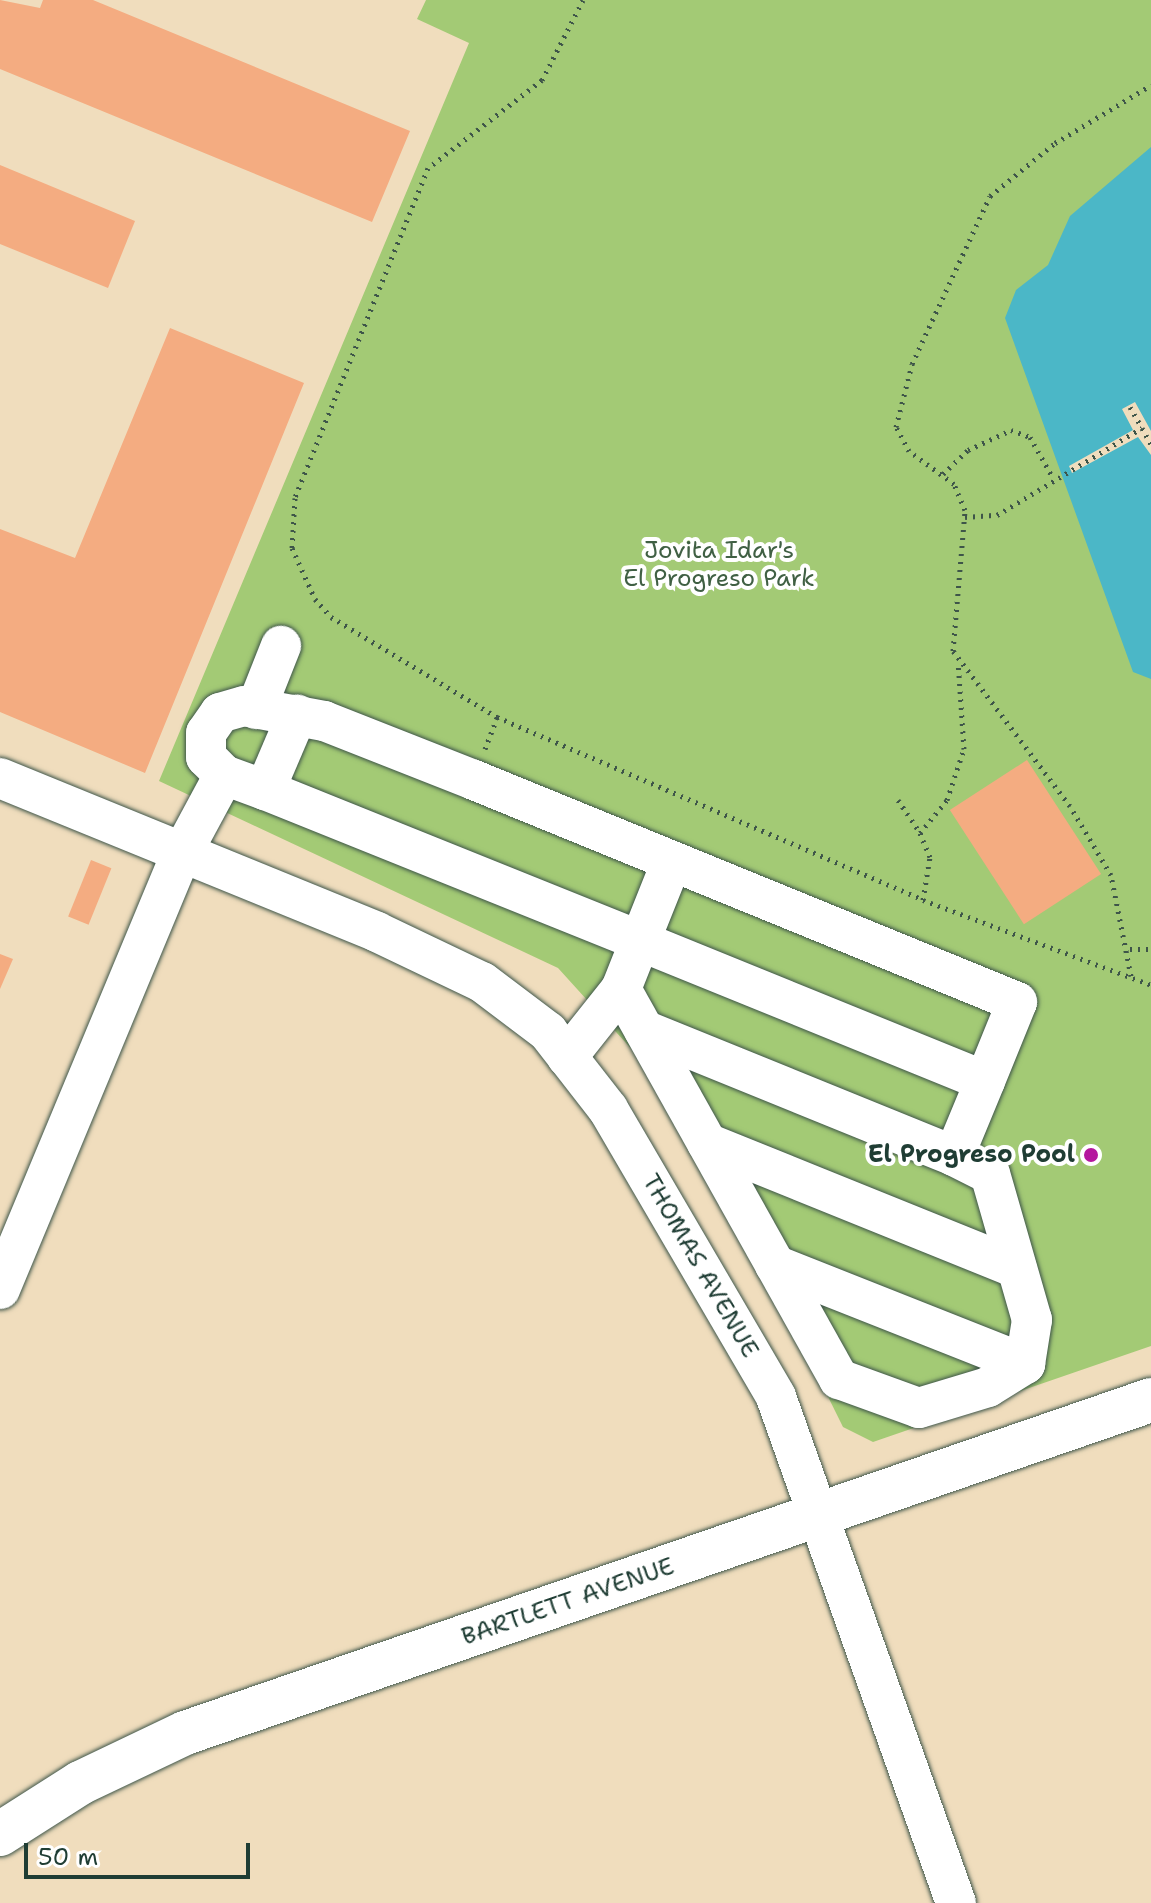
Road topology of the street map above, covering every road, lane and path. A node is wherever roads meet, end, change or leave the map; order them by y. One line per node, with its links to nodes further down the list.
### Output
1 (583, 0): 20 (path)
2 (1151, 85): 6 (path)
3 (1130, 407): 4 (path)
4 (1142, 428): 5 (path); 7 (path)
5 (1151, 444)
6 (943, 474): 7 (path); 8 (path)
7 (1053, 478): 8 (path)
8 (965, 517): 10 (path)
9 (281, 646): 11 (street)
10 (958, 661): 17 (path); 22 (path)
11 (256, 709): 12 (street); 13 (street)
12 (297, 715): 15 (street); 19 (street)
13 (224, 775): 15 (street); 18 (street)
14 (0, 778): 18 (street, THOMAS AVENUE)
15 (265, 790): 21 (street)
16 (898, 800): 17 (path)
17 (920, 833): 20 (path)
18 (181, 855): 28 (street, THOMAS AVENUE); 34 (street)
19 (672, 861): 21 (street); 29 (street)
20 (923, 900): 24 (path)
21 (640, 941): 26 (street); 29 (street)
22 (1130, 949): 23 (path); 24 (path)
23 (1151, 949)
24 (1132, 977): 25 (path)
25 (1151, 985)
26 (621, 989): 27 (street); 28 (street)
27 (644, 1030): 30 (street); 31 (street)
28 (567, 1057): 37 (street, THOMAS AVENUE)
29 (985, 1081): 31 (street)
30 (707, 1143): 32 (street); 33 (street)
31 (954, 1156): 33 (street)
32 (775, 1265): 35 (street); 35 (street)
33 (1017, 1268): 35 (street)
34 (0, 1289)
35 (1025, 1364)
36 (1151, 1400): 37 (main road, BARTLETT AVENUE)
37 (818, 1518): 38 (main road, BARTLETT AVENUE); 39 (street, THOMAS AVENUE)
38 (0, 1834)
39 (956, 1903)

